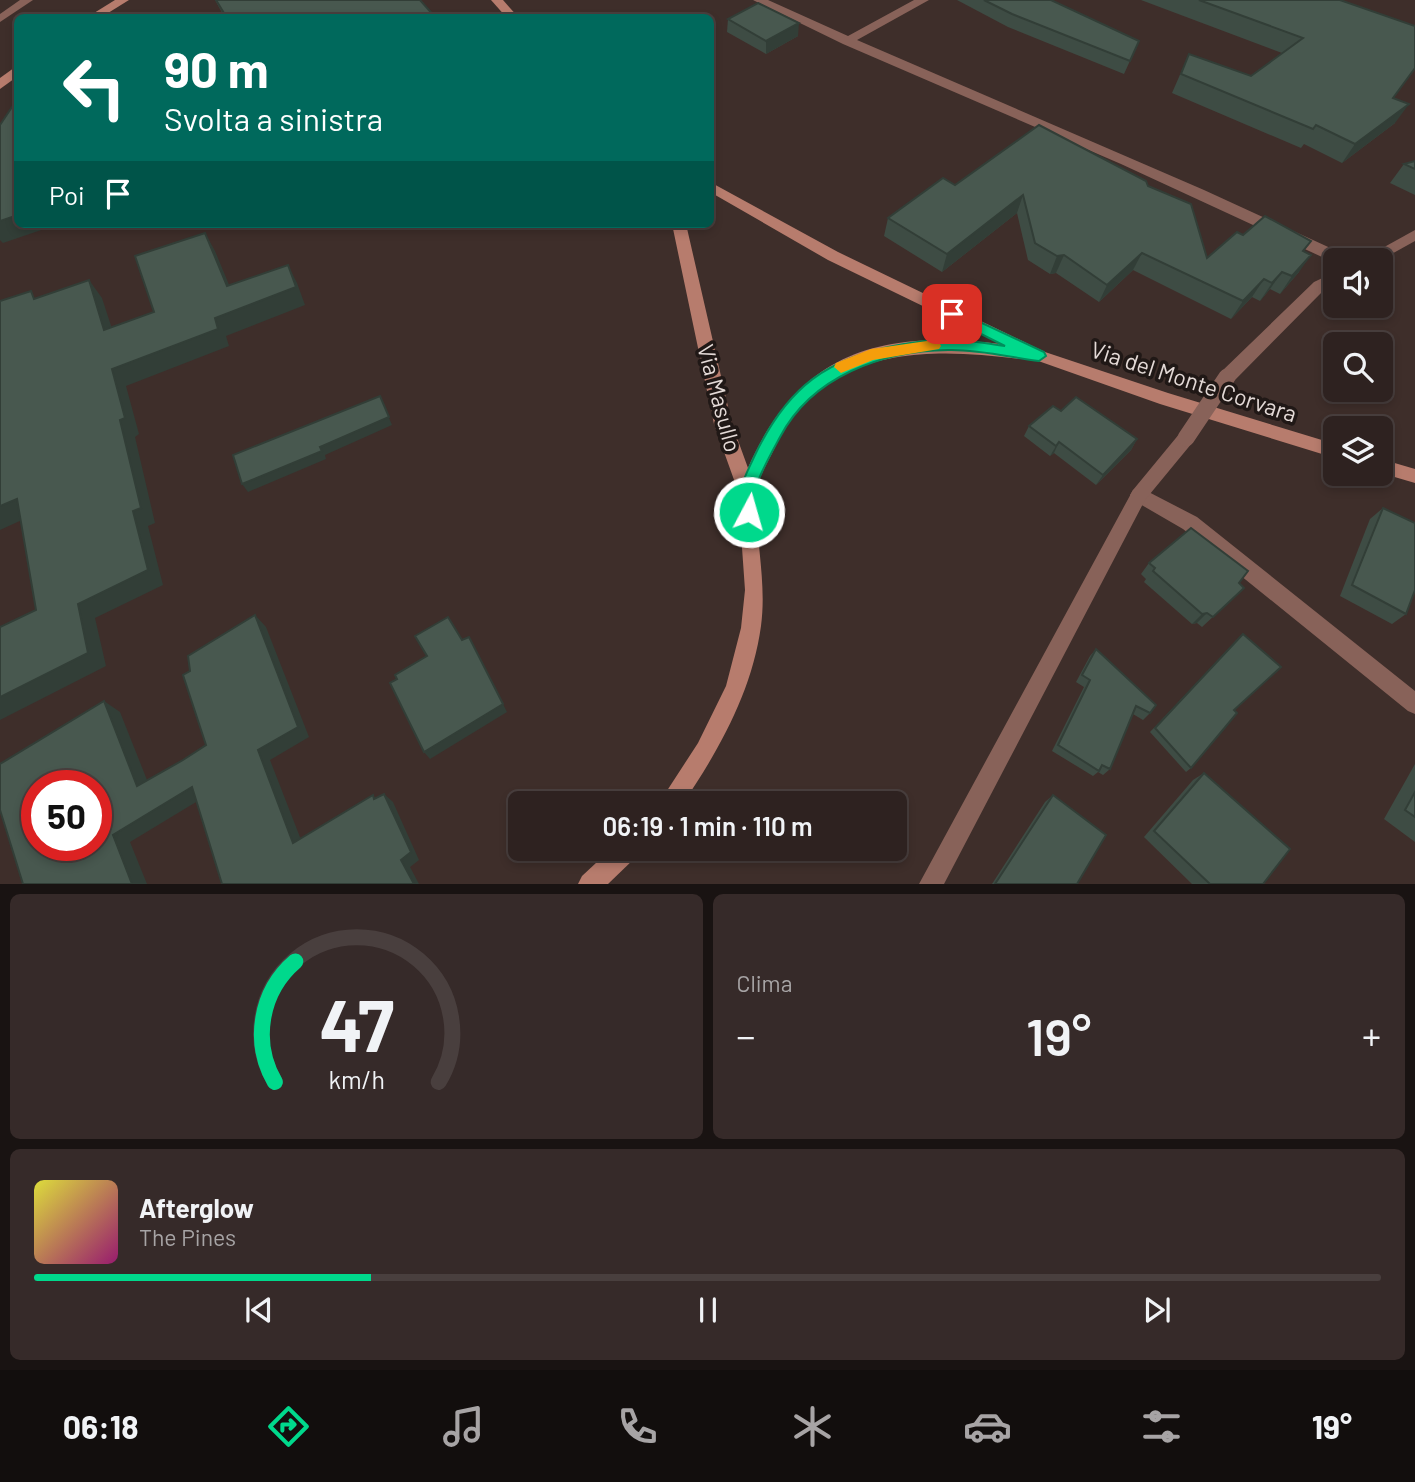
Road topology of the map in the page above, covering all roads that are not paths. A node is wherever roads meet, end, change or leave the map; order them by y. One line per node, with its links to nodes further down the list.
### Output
1 (27, 0): 8 (street)
2 (123, 0): 6 (main road)
3 (497, 0): 7 (main road)
4 (759, 0): 9 (street)
5 (923, 0): 9 (street)
6 (98, 14)
7 (510, 14)
8 (0, 19)
9 (847, 41): 16 (street)
10 (14, 72): 11 (main road)
11 (0, 85)
12 (714, 188): 18 (main road)
13 (679, 228): 22 (main road, Via Masullo)
14 (1415, 235): 15 (street)
15 (1390, 248)
16 (1323, 250)
17 (1323, 284): 23 (street, bridge)
18 (1039, 356): 19 (main road, Via del Monte Corvara); 22 (main road)
19 (1323, 448)
20 (1393, 470): 21 (main road)
21 (1415, 476)
22 (747, 491): 25 (main road, Via Masullo)
23 (1139, 495): 24 (street); 28 (street)
24 (1415, 704)
25 (678, 791)
26 (615, 861): 27 (main road)
27 (590, 884)
28 (931, 884)

